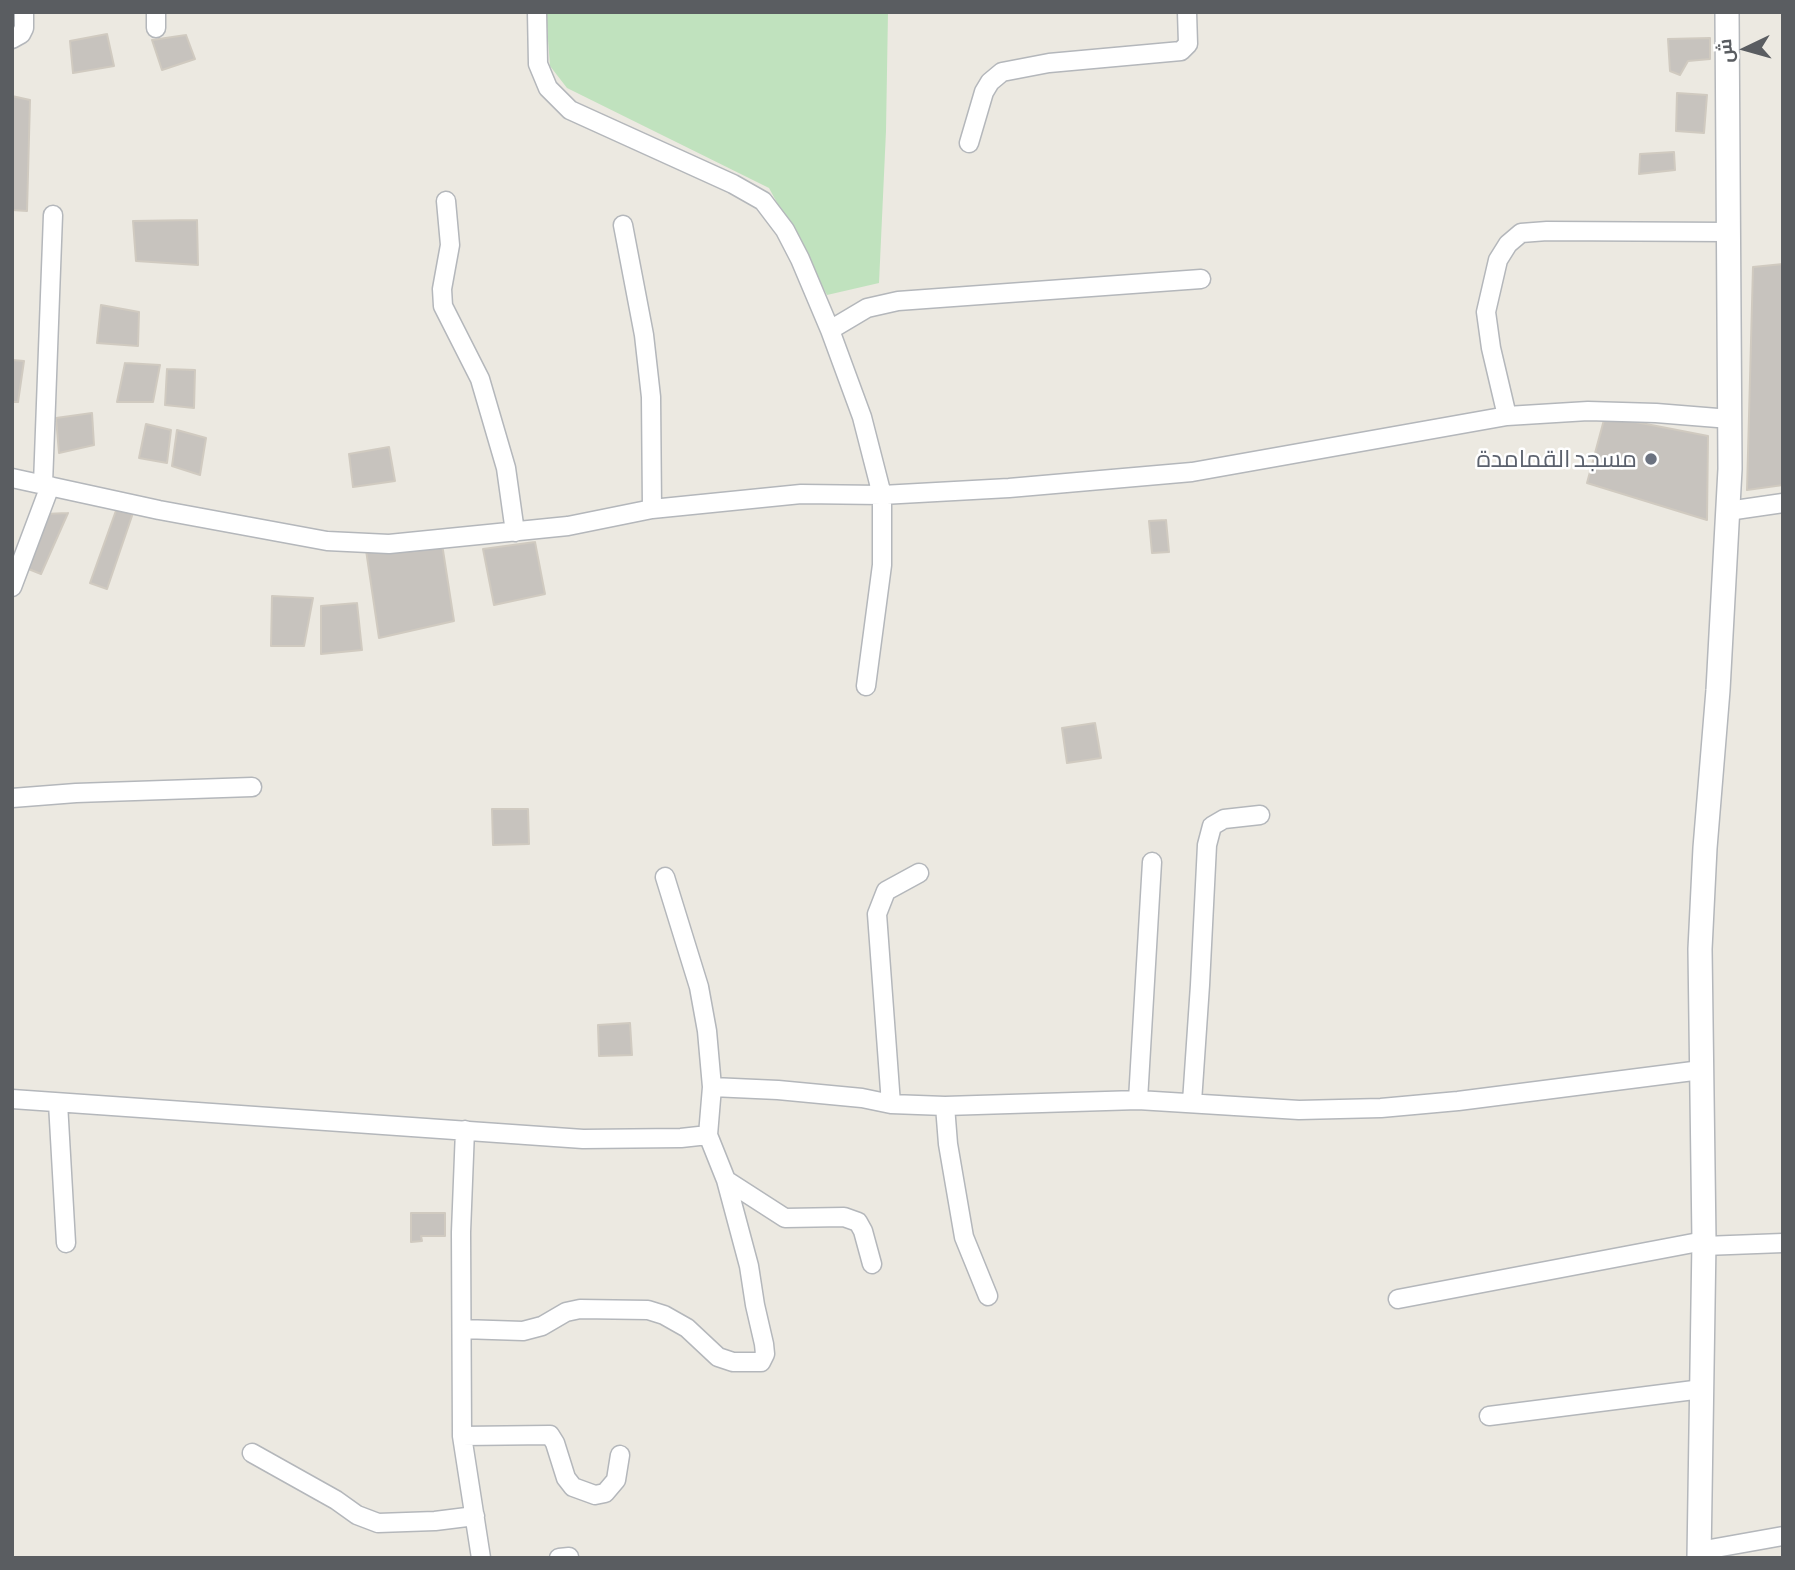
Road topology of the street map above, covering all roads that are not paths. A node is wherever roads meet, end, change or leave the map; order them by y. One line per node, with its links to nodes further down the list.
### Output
1 (24, 12): 5 (street)
2 (537, 12): 12 (street)
3 (1187, 12): 6 (street)
4 (1727, 12): 10 (street)
5 (12, 39)
6 (969, 143)
7 (446, 201): 21 (street)
8 (53, 215): 16 (street)
9 (623, 225): 19 (street)
10 (1727, 232): 13 (street); 14 (street)
11 (1201, 279): 12 (street)
12 (830, 330): 17 (street)
13 (1507, 416): 14 (street); 17 (street)
14 (1730, 419): 20 (street)
15 (12, 478): 16 (street)
16 (46, 485): 21 (street); 22 (street)
17 (882, 495): 19 (street); 23 (street)
18 (1783, 503): 20 (street)
19 (652, 509): 21 (street)
20 (1728, 511): 30 (street)
21 (514, 532)
22 (12, 587)
23 (866, 686)
24 (252, 787): 25 (street)
25 (12, 798)
26 (1260, 815): 35 (street)
27 (1152, 862): 33 (street)
28 (919, 873): 36 (street)
29 (665, 877): 31 (street)
30 (1701, 1070): 35 (street); 43 (street)
31 (712, 1087): 36 (street); 39 (street)
32 (12, 1099): 34 (street)
33 (1138, 1100): 35 (street); 37 (street)
34 (58, 1102): 38 (street); 41 (street)
35 (1192, 1102)
36 (891, 1104): 37 (street)
37 (944, 1106): 45 (street)
38 (466, 1129): 39 (street); 47 (street)
39 (708, 1135): 40 (street)
40 (726, 1181): 44 (street); 47 (street)
41 (66, 1243)
42 (1783, 1243): 43 (street)
43 (1704, 1244): 46 (street); 48 (street)
44 (872, 1264)
45 (988, 1296)
46 (1398, 1299)
47 (463, 1329): 50 (street)
48 (1702, 1389): 49 (street); 55 (street)
49 (1489, 1416)
50 (462, 1436): 52 (street); 53 (street)
51 (252, 1453): 53 (street)
52 (620, 1455)
53 (475, 1516): 57 (street)
54 (1783, 1536): 55 (street)
55 (1699, 1554)
56 (569, 1557): 58 (street)
57 (481, 1558)
58 (559, 1558)

